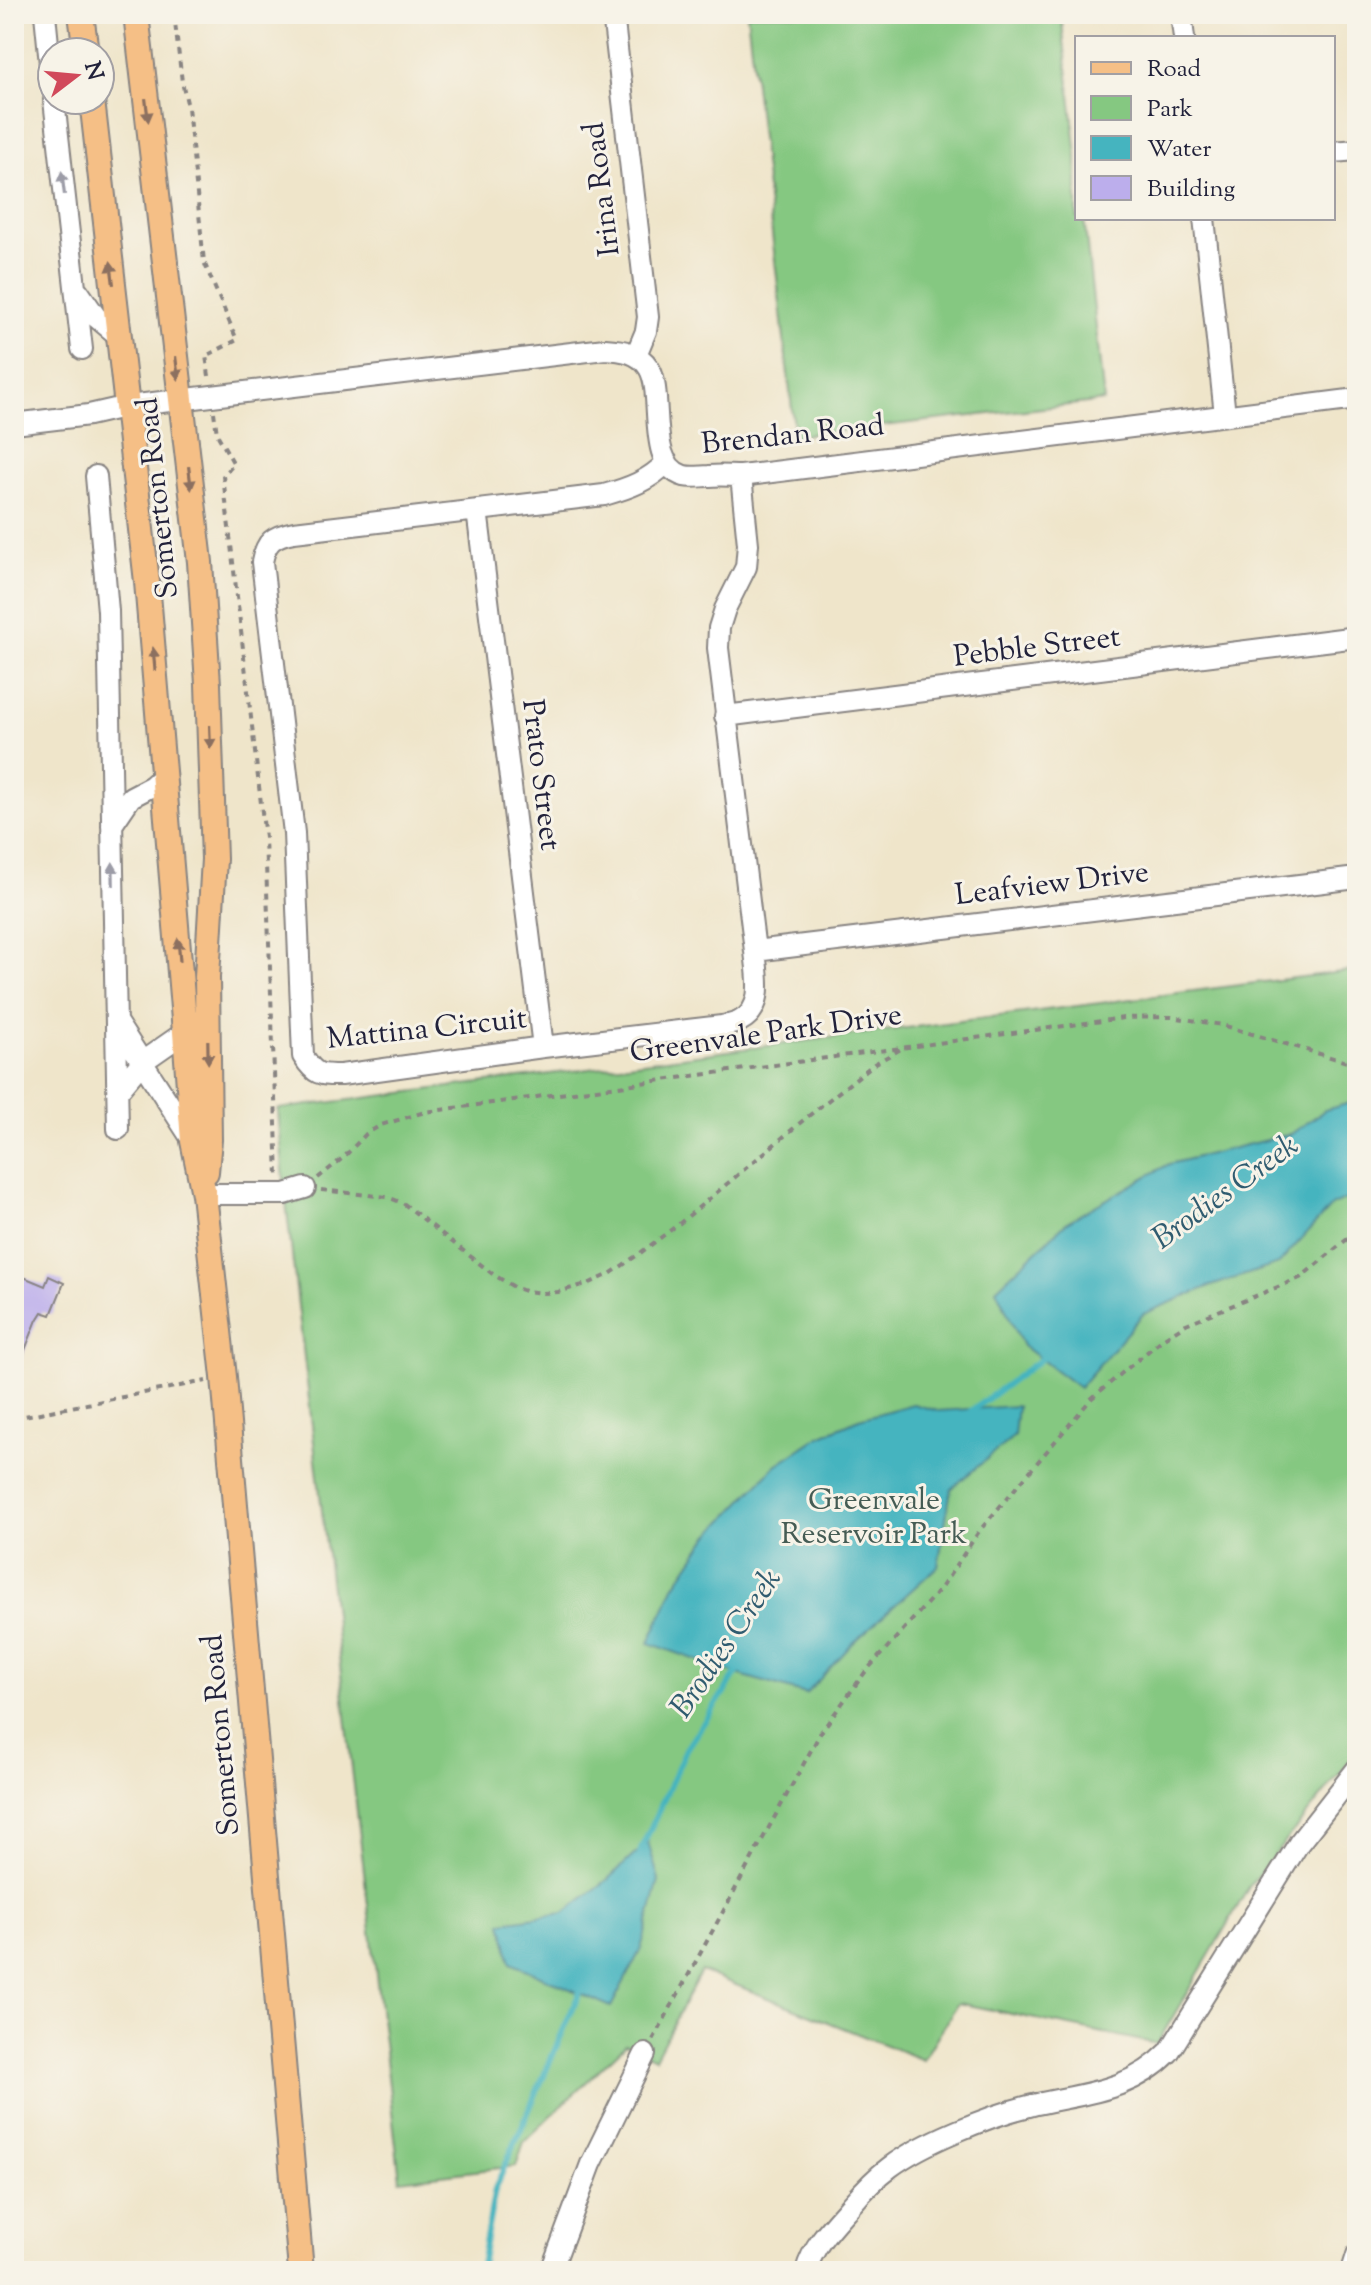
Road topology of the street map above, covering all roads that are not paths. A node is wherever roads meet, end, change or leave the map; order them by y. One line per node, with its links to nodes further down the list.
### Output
1 (45, 14): 6 (street)
2 (81, 14): 7 (main road)
3 (613, 14): 17 (street, Irina Road)
4 (1181, 14): 8 (street)
5 (137, 23): 19 (main road, Somerton Road, one-way to 19)
6 (47, 36)
7 (84, 36)
8 (1184, 36)
9 (56, 116): 14 (street, one-way to 9)
10 (94, 116): 15 (main road, Somerton Road, one-way to 10)
11 (1357, 150): 12 (street)
12 (1335, 152)
13 (1204, 220): 21 (street)
14 (75, 288): 15 (street); 16 (street)
15 (119, 336): 20 (main road, Somerton Road)
16 (82, 349)
17 (636, 355): 19 (street); 23 (street, Brendan Road)
18 (1357, 399): 21 (street, Brendan Road)
19 (181, 400): 20 (street); 33 (main road, Somerton Road, one-way to 33)
20 (128, 406): 22 (street); 29 (main road, Somerton Road, one-way to 20)
21 (1225, 415): 25 (street, Brendan Road)
22 (14, 424)
23 (667, 462): 25 (street, Brendan Road); 26 (street, Mattina Circuit)
24 (96, 476): 30 (street, Somerton Road)
25 (741, 476): 28 (street, Mattina Circuit)
26 (477, 510): 36 (street, Prato Street); 36 (street, Mattina Circuit)
27 (1357, 637): 28 (street, Pebble Street)
28 (725, 716): 32 (street, Mattina Circuit)
29 (163, 776): 30 (street); 35 (main road, Somerton Road, one-way to 29)
30 (112, 825): 34 (street, Somerton Road, one-way to 30)
31 (1357, 878): 32 (street, Leafview Drive)
32 (755, 951): 36 (street, Mattina Circuit)
33 (207, 977): 35 (street, Somerton Road); 42 (main road, Somerton Road, one-way to 42)
34 (116, 1021): 37 (street, Somerton Road); 38 (street, Somerton Road)
35 (185, 1032): 37 (street); 40 (main road, Somerton Road)
36 (543, 1047)
37 (142, 1062): 38 (street); 40 (street, Somerton Road)
38 (117, 1092): 39 (street, Somerton Road)
39 (118, 1129)
40 (193, 1141): 42 (main road, Somerton Road)
41 (305, 1188): 42 (street)
42 (204, 1194): 46 (main road, Somerton Road)
43 (1357, 1769): 48 (street)
44 (645, 2054): 47 (street)
45 (1357, 2255): 49 (street)
46 (301, 2271)
47 (551, 2271)
48 (806, 2271)
49 (1352, 2271)

